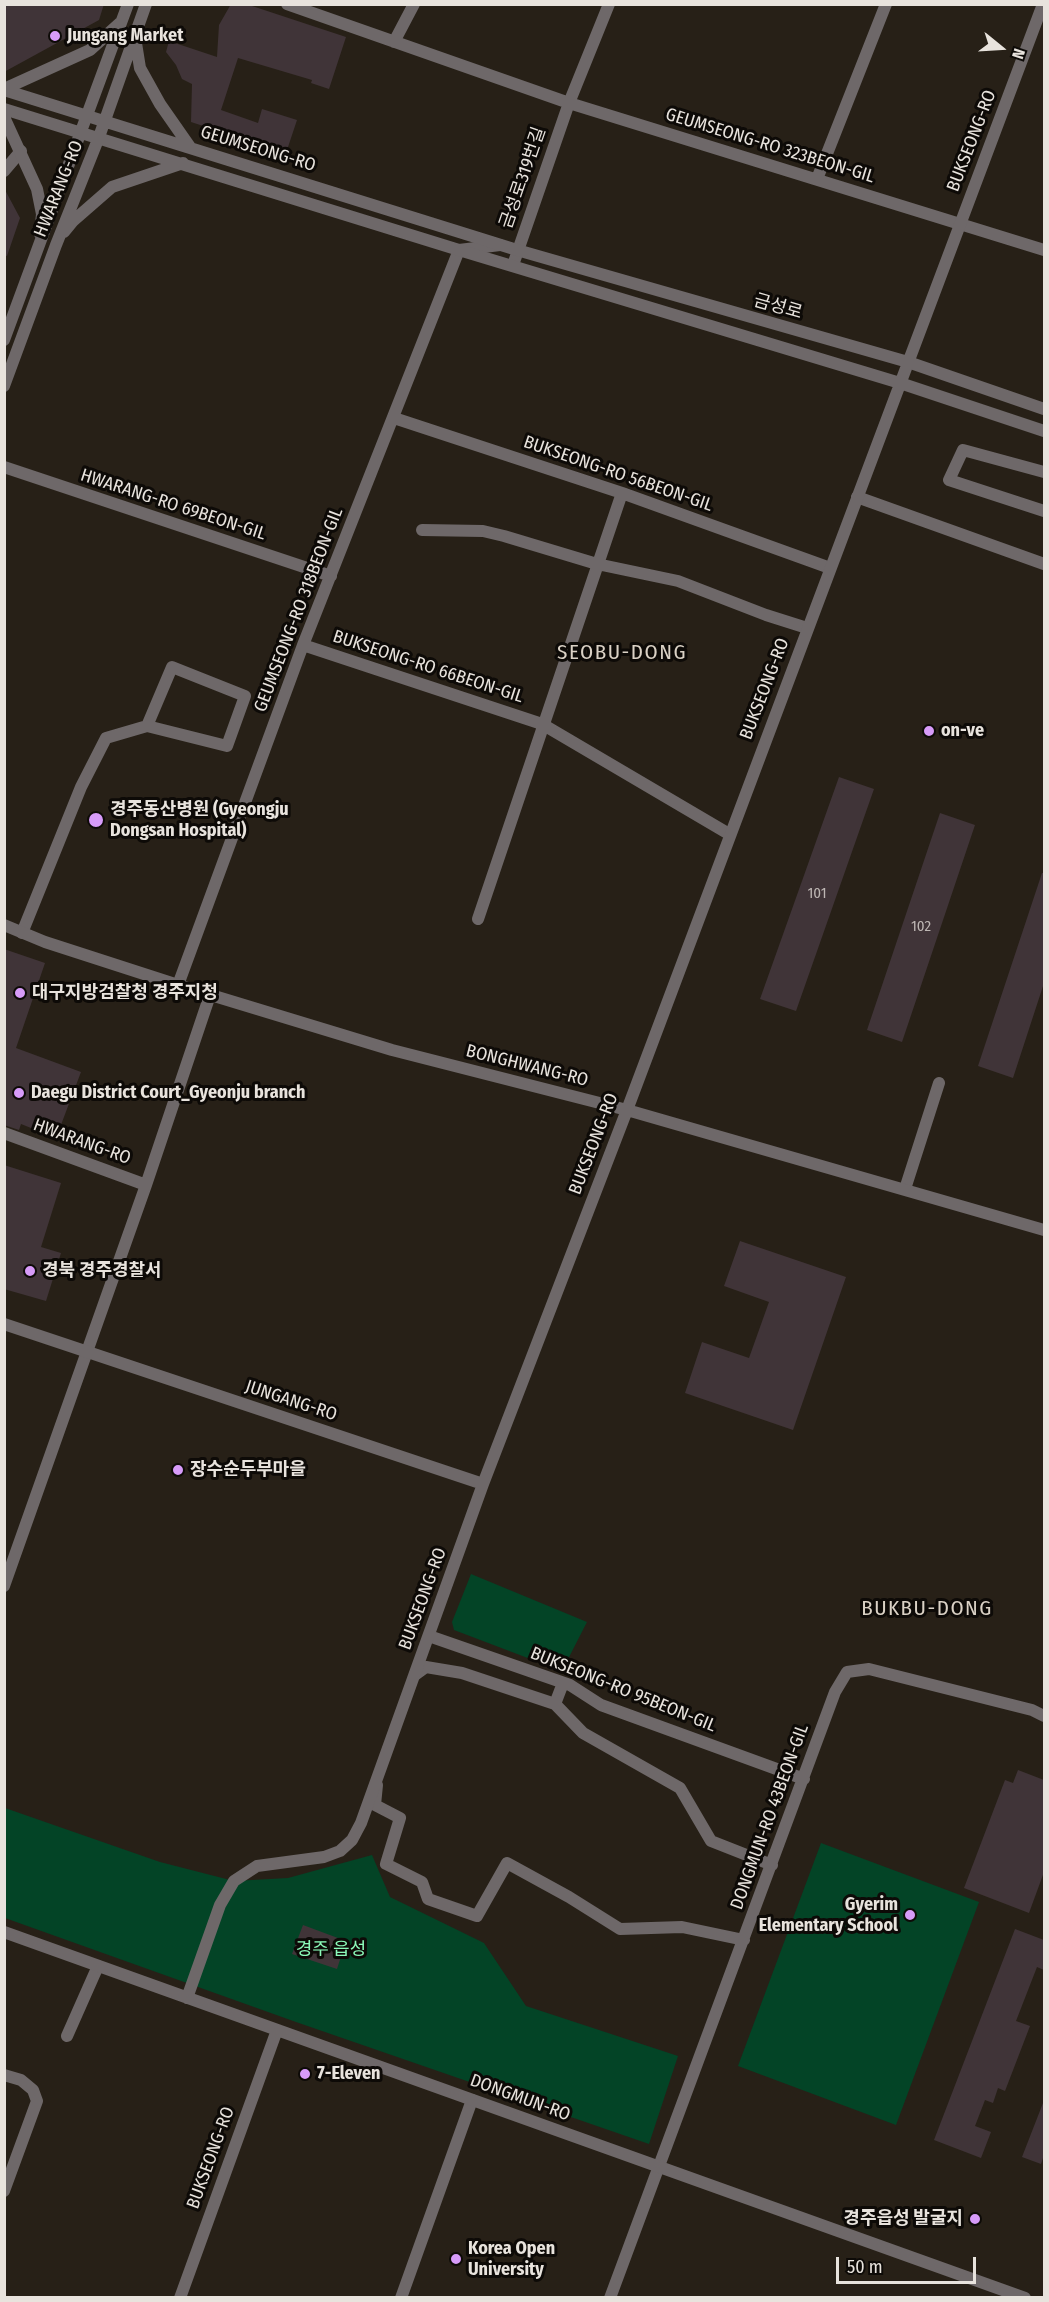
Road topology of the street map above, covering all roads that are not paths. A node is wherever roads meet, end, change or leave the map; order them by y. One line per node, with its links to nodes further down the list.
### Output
1 (128, 4): 8 (street, HWARANG-RO)
2 (146, 4): 9 (street, HWARANG-RO)
3 (287, 4): 10 (street, GEUMSEONG-RO 323BEON-GIL)
4 (414, 4): 10 (street)
5 (609, 4): 12 (street, 금성로319번길)
6 (886, 4): 23 (street)
7 (1043, 4): 24 (street, BUKSEONG-RO)
8 (121, 23): 11 (street); 14 (street, HWARANG-RO)
9 (135, 36): 16 (street, HWARANG-RO); 19 (street)
10 (394, 42): 12 (street, GEUMSEONG-RO 323BEON-GIL)
11 (4, 90): 14 (street, GEUMSEONG-RO)
12 (569, 103): 23 (street, GEUMSEONG-RO 323BEON-GIL); 28 (street, 금성로319번길)
13 (4, 108): 17 (street, GEUMSEONG-RO)
14 (87, 115): 16 (street, GEUMSEONG-RO); 17 (street, HWARANG-RO)
15 (4, 117): 20 (street)
16 (105, 120): 18 (street, HWARANG-RO); 19 (street, GEUMSEONG-RO)
17 (82, 131): 18 (street, GEUMSEONG-RO); 30 (street, HWARANG-RO)
18 (99, 136): 21 (street, GEUMSEONG-RO); 26 (street, HWARANG-RO)
19 (190, 147): 25 (street, GEUMSEONG-RO)
20 (21, 151): 22 (street); 30 (street)
21 (183, 163): 26 (street); 27 (street, GEUMSEONG-RO)
22 (4, 171)
23 (817, 179): 24 (street, GEUMSEONG-RO 323BEON-GIL)
24 (961, 223): 29 (street); 33 (street, BUKSEONG-RO)
25 (500, 244): 27 (street); 28 (street, 금성로)
26 (56, 245): 35 (street, HWARANG-RO)
27 (459, 250): 31 (street, 금성로); 37 (street, GEUMSEONG-RO 318BEON-GIL)
28 (517, 250): 31 (street, 금성로319번길); 33 (street, 금성로)
29 (1044, 250)
30 (38, 253): 32 (street, HWARANG-RO)
31 (513, 265): 34 (street, 금성로)
32 (4, 340)
33 (908, 362): 34 (street, BUKSEONG-RO); 36 (street, 금성로)
34 (900, 383): 38 (street); 42 (street, BUKSEONG-RO)
35 (4, 386)
36 (1044, 409)
37 (394, 418): 41 (street, BUKSEONG-RO 56BEON-GIL); 48 (street, GEUMSEONG-RO 318BEON-GIL)
38 (1044, 431)
39 (4, 467): 48 (street, HWARANG-RO 69BEON-GIL)
40 (1044, 472): 43 (street)
41 (622, 493): 45 (street); 47 (street, BUKSEONG-RO 56BEON-GIL)
42 (857, 497): 46 (street); 47 (street, BUKSEONG-RO)
43 (1044, 511)
44 (422, 530): 45 (street)
45 (597, 564): 49 (street); 51 (street)
46 (1044, 564)
47 (830, 568): 49 (street, BUKSEONG-RO)
48 (331, 576): 50 (street, GEUMSEONG-RO 318BEON-GIL)
49 (807, 628): 53 (street, BUKSEONG-RO)
50 (303, 645): 51 (street, BUKSEONG-RO 66BEON-GIL); 57 (street, GEUMSEONG-RO 318BEON-GIL)
51 (542, 724): 53 (street, BUKSEONG-RO 66BEON-GIL); 54 (street)
52 (147, 726): 52 (street); 56 (street)
53 (729, 834): 60 (street, BUKSEONG-RO)
54 (478, 919)
55 (4, 925): 56 (street, BONGHWANG-RO)
56 (22, 933): 57 (street, BONGHWANG-RO)
57 (178, 985): 58 (street, BONGHWANG-RO)
58 (210, 995): 60 (street, BONGHWANG-RO); 62 (street)
59 (939, 1083): 63 (street)
60 (627, 1110): 63 (street, BONGHWANG-RO); 67 (street, BUKSEONG-RO)
61 (4, 1133): 62 (street, HWARANG-RO)
62 (146, 1185): 66 (street)
63 (905, 1189): 64 (street, BONGHWANG-RO)
64 (1044, 1230)
65 (4, 1324): 66 (street, JUNGANG-RO)
66 (87, 1352): 67 (street, JUNGANG-RO); 68 (street)
67 (483, 1484): 69 (street, BUKSEONG-RO)
68 (4, 1586)
69 (429, 1636): 70 (street, BUKSEONG-RO); 71 (street, BUKSEONG-RO 95BEON-GIL)
70 (414, 1675): 72 (street); 75 (street, BUKSEONG-RO)
71 (563, 1683): 72 (street); 74 (street, BUKSEONG-RO 95BEON-GIL)
72 (555, 1704): 76 (street)
73 (1044, 1716): 74 (street, DONGMUN-RO 43BEON-GIL)
74 (804, 1779): 76 (street, DONGMUN-RO 43BEON-GIL)
75 (377, 1780): 78 (street); 80 (street, BUKSEONG-RO)
76 (772, 1865): 78 (street, DONGMUN-RO 43BEON-GIL)
77 (4, 1932): 79 (street, DONGMUN-RO)
78 (744, 1940): 85 (street, DONGMUN-RO 43BEON-GIL)
79 (98, 1966): 80 (street, DONGMUN-RO); 82 (street)
80 (187, 1998): 81 (street, DONGMUN-RO)
81 (277, 2030): 84 (street, DONGMUN-RO); 87 (street, BUKSEONG-RO)
82 (67, 2036)
83 (4, 2074): 86 (street)
84 (472, 2100): 85 (street, DONGMUN-RO); 88 (street)
85 (658, 2167): 89 (street, DONGMUN-RO 43BEON-GIL); 90 (street, DONGMUN-RO)
86 (4, 2191)
87 (180, 2298)
88 (401, 2298)
89 (610, 2298)
90 (1024, 2298)

